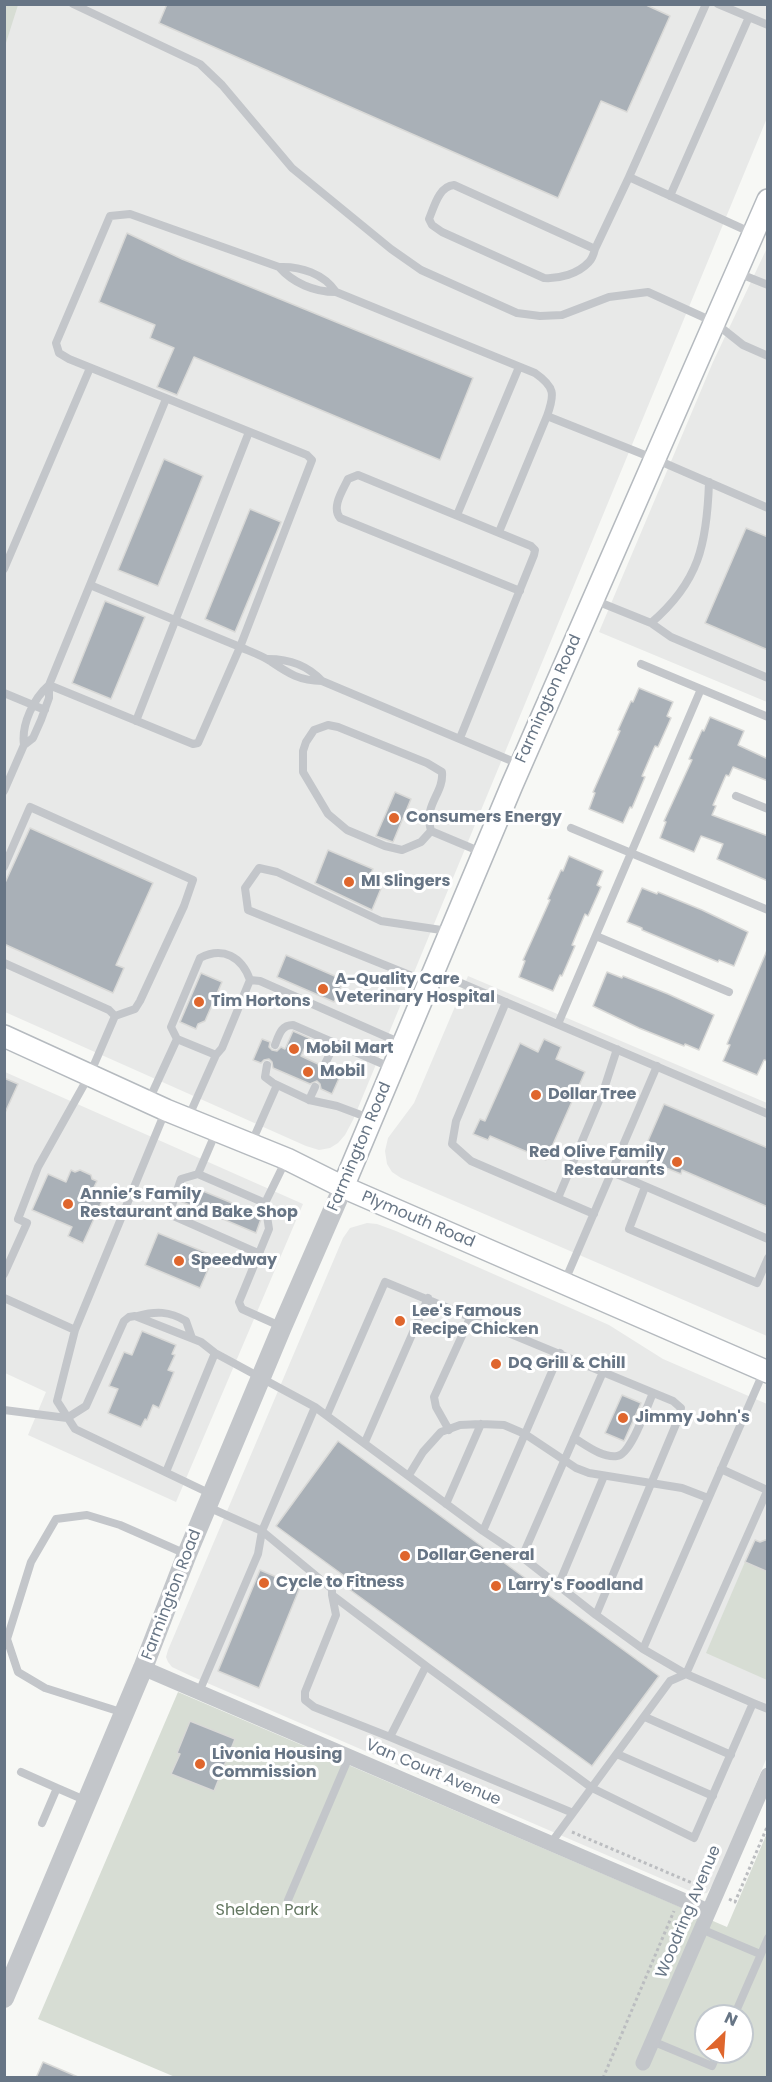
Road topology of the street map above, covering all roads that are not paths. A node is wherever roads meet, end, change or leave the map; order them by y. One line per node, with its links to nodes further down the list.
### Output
1 (73, 4): 15 (lane)
2 (705, 4): 6 (lane)
3 (718, 4): 4 (lane)
4 (748, 17): 5 (lane); 7 (lane)
5 (768, 25)
6 (629, 177): 7 (lane); 10 (lane)
7 (670, 196): 9 (lane)
8 (768, 200): 9 (main road, Farmington Road)
9 (753, 234): 12 (main road, Farmington Road)
10 (595, 249): 10 (lane)
11 (279, 267): 14 (lane); 14 (lane); 18 (lane)
12 (736, 272): 13 (lane); 15 (main road, Farmington Road)
13 (768, 285)
14 (336, 292): 17 (lane)
15 (714, 322): 16 (lane); 22 (main road, Farmington Road)
16 (768, 356)
17 (519, 367): 20 (lane); 25 (lane)
18 (90, 368): 19 (lane); 27 (lane)
19 (166, 399): 21 (lane); 28 (lane)
20 (547, 416): 22 (lane); 26 (lane)
21 (249, 432): 31 (lane); 33 (lane)
22 (655, 459): 23 (lane); 30 (main road, Farmington Road)
23 (709, 482): 24 (lane); 32 (lane)
24 (768, 508)
25 (458, 515): 26 (lane); 29 (lane)
26 (499, 532): 29 (lane)
27 (4, 569)
28 (90, 585): 31 (lane); 38 (lane)
29 (520, 591): 45 (lane)
30 (593, 599): 32 (lane); 47 (main road, Farmington Road)
31 (176, 619): 33 (lane); 44 (lane)
32 (651, 623): 36 (lane)
33 (240, 647): 34 (lane); 44 (lane)
34 (268, 659): 37 (lane); 37 (lane)
35 (640, 664): 39 (lane)
36 (768, 678)
37 (321, 681): 45 (lane)
38 (49, 684): 41 (lane); 42 (lane); 44 (lane)
39 (701, 689): 43 (lane); 54 (lane)
40 (4, 693): 41 (lane)
41 (34, 705): 42 (lane); 46 (lane)
42 (45, 710): 46 (lane)
43 (768, 717)
44 (136, 721)
45 (460, 738): 47 (lane)
46 (24, 745): 48 (lane)
47 (521, 765): 53 (main road, Farmington Road)
48 (4, 791)
49 (736, 796): 50 (lane)
50 (768, 809)
51 (571, 828): 54 (lane)
52 (431, 831): 52 (lane); 53 (lane)
53 (483, 853): 57 (main road, Farmington Road)
54 (631, 854): 56 (lane); 58 (lane)
55 (4, 867): 64 (lane)
56 (768, 910)
57 (450, 932): 60 (main road, Farmington Road); 60 (lane)
58 (596, 936): 62 (lane); 65 (lane)
59 (4, 963): 64 (lane)
60 (431, 977): 63 (lane); 69 (main road, Farmington Road)
61 (250, 980): 67 (lane); 69 (lane); 72 (lane)
62 (729, 992)
63 (506, 1002): 65 (lane); 93 (lane)
64 (116, 1016): 77 (lane)
65 (558, 1024): 71 (lane)
66 (4, 1036): 77 (main road, Plymouth Road)
67 (177, 1039): 72 (lane); 82 (lane)
68 (335, 1043): 70 (lane); 74 (lane); 76 (lane)
69 (403, 1044): 76 (main road, Farmington Road)
70 (276, 1045)
71 (617, 1049): 75 (lane); 93 (lane)
72 (216, 1055): 84 (lane)
73 (267, 1065): 78 (lane)
74 (324, 1066)
75 (657, 1066): 83 (lane); 89 (lane)
76 (393, 1069): 85 (main road, Farmington Road)
77 (90, 1074): 82 (main road, Plymouth Road); 99 (lane)
78 (277, 1085): 80 (lane); 87 (lane)
79 (315, 1087): 80 (lane)
80 (309, 1100): 85 (lane)
81 (768, 1101): 83 (lane)
82 (157, 1106): 84 (main road, Plymouth Road); 106 (lane)
83 (765, 1113)
84 (188, 1119): 86 (main road, Plymouth Road)
85 (372, 1119): 92 (main road, Farmington Road)
86 (216, 1131): 87 (main road, Plymouth Road); 90 (lane)
87 (251, 1144): 88 (main road, Plymouth Road)
88 (287, 1159): 92 (main road, Plymouth Road); 94 (lane)
89 (612, 1172): 91 (lane); 95 (lane)
90 (198, 1174): 94 (lane); 97 (lane)
91 (645, 1186): 96 (lane); 98 (lane)
92 (343, 1187): 100 (main road, Plymouth Road); 105 (street, Farmington Road)
93 (558, 1198): 95 (lane)
94 (265, 1203): 97 (lane)
95 (594, 1214): 100 (lane)
96 (768, 1239)
97 (260, 1254): 105 (lane)
98 (768, 1258)
99 (4, 1274)
100 (564, 1283): 110 (main road, Plymouth Road)
101 (4, 1298): 106 (lane)
102 (428, 1298): 104 (lane); 116 (lane); 122 (lane)
103 (135, 1316): 107 (lane); 107 (lane); 117 (lane)
104 (471, 1316): 109 (lane); 119 (lane)
105 (282, 1327): 112 (street, Farmington Road)
106 (75, 1330): 117 (lane)
107 (192, 1338): 108 (lane)
108 (215, 1353): 112 (lane); 125 (lane)
109 (560, 1353): 111 (lane); 120 (lane)
110 (766, 1369): 124 (lane)
111 (603, 1372): 113 (lane); 121 (lane)
112 (262, 1376): 114 (lane); 131 (street, Farmington Road)
113 (653, 1393): 121 (lane); 128 (lane)
114 (315, 1407): 116 (lane); 133 (lane)
115 (5, 1411): 117 (lane)
116 (327, 1415): 122 (lane)
117 (67, 1418): 125 (lane)
118 (481, 1424): 119 (lane); 120 (lane); 132 (lane)
119 (449, 1430): 126 (lane)
120 (525, 1434): 123 (lane); 134 (lane)
121 (573, 1438): 123 (lane)
122 (364, 1442): 126 (lane)
123 (564, 1460): 127 (lane); 136 (lane)
124 (721, 1469): 129 (lane); 130 (lane)
125 (166, 1472): 131 (lane)
126 (409, 1475): 132 (lane)
127 (604, 1476): 128 (lane); 137 (lane)
128 (652, 1482): 130 (lane); 139 (lane)
129 (767, 1490): 143 (lane)
130 (708, 1498): 140 (lane)
131 (210, 1501): 133 (lane); 135 (street, Farmington Road)
132 (446, 1503): 134 (lane)
133 (262, 1531): 138 (lane); 144 (lane)
134 (483, 1531): 136 (lane)
135 (187, 1554): 142 (street, Farmington Road); 147 (lane)
136 (522, 1557): 137 (lane)
137 (558, 1586): 139 (lane)
138 (332, 1595): 141 (lane); 149 (lane)
139 (596, 1615): 140 (lane)
140 (643, 1649): 143 (lane)
141 (426, 1666): 149 (lane); 156 (lane)
142 (143, 1668): 144 (street, Van Court Avenue); 147 (street, Farmington Road)
143 (686, 1674): 145 (lane); 148 (lane)
144 (199, 1692): 152 (street, Van Court Avenue)
145 (753, 1703): 146 (lane); 151 (lane)
146 (768, 1709)
147 (124, 1713): 158 (street, Farmington Road)
148 (645, 1717): 150 (lane); 151 (lane)
149 (390, 1737): 159 (lane)
150 (617, 1754): 156 (lane); 157 (lane)
151 (731, 1755): 157 (lane)
152 (350, 1757): 161 (street, Van Court Avenue); 162 (lane)
153 (21, 1772): 155 (lane)
154 (768, 1775): 163 (street, Woodring Avenue)
155 (57, 1788): 158 (lane); 160 (lane)
156 (592, 1788): 157 (lane); 159 (lane)
157 (712, 1796)
158 (88, 1801): 167 (street, Farmington Road)
159 (573, 1813): 161 (lane)
160 (42, 1823)
161 (551, 1844): 163 (street, Van Court Avenue)
162 (288, 1900)
163 (708, 1911): 164 (street, Woodring Avenue)
164 (701, 1929): 166 (lane); 169 (street, Woodring Avenue)
165 (768, 1938): 166 (lane)
166 (760, 1954): 168 (lane)
167 (4, 1998)
168 (739, 2004)
169 (652, 2041): 170 (lane); 171 (street, Woodring Avenue)
170 (694, 2058)
171 (643, 2063)

